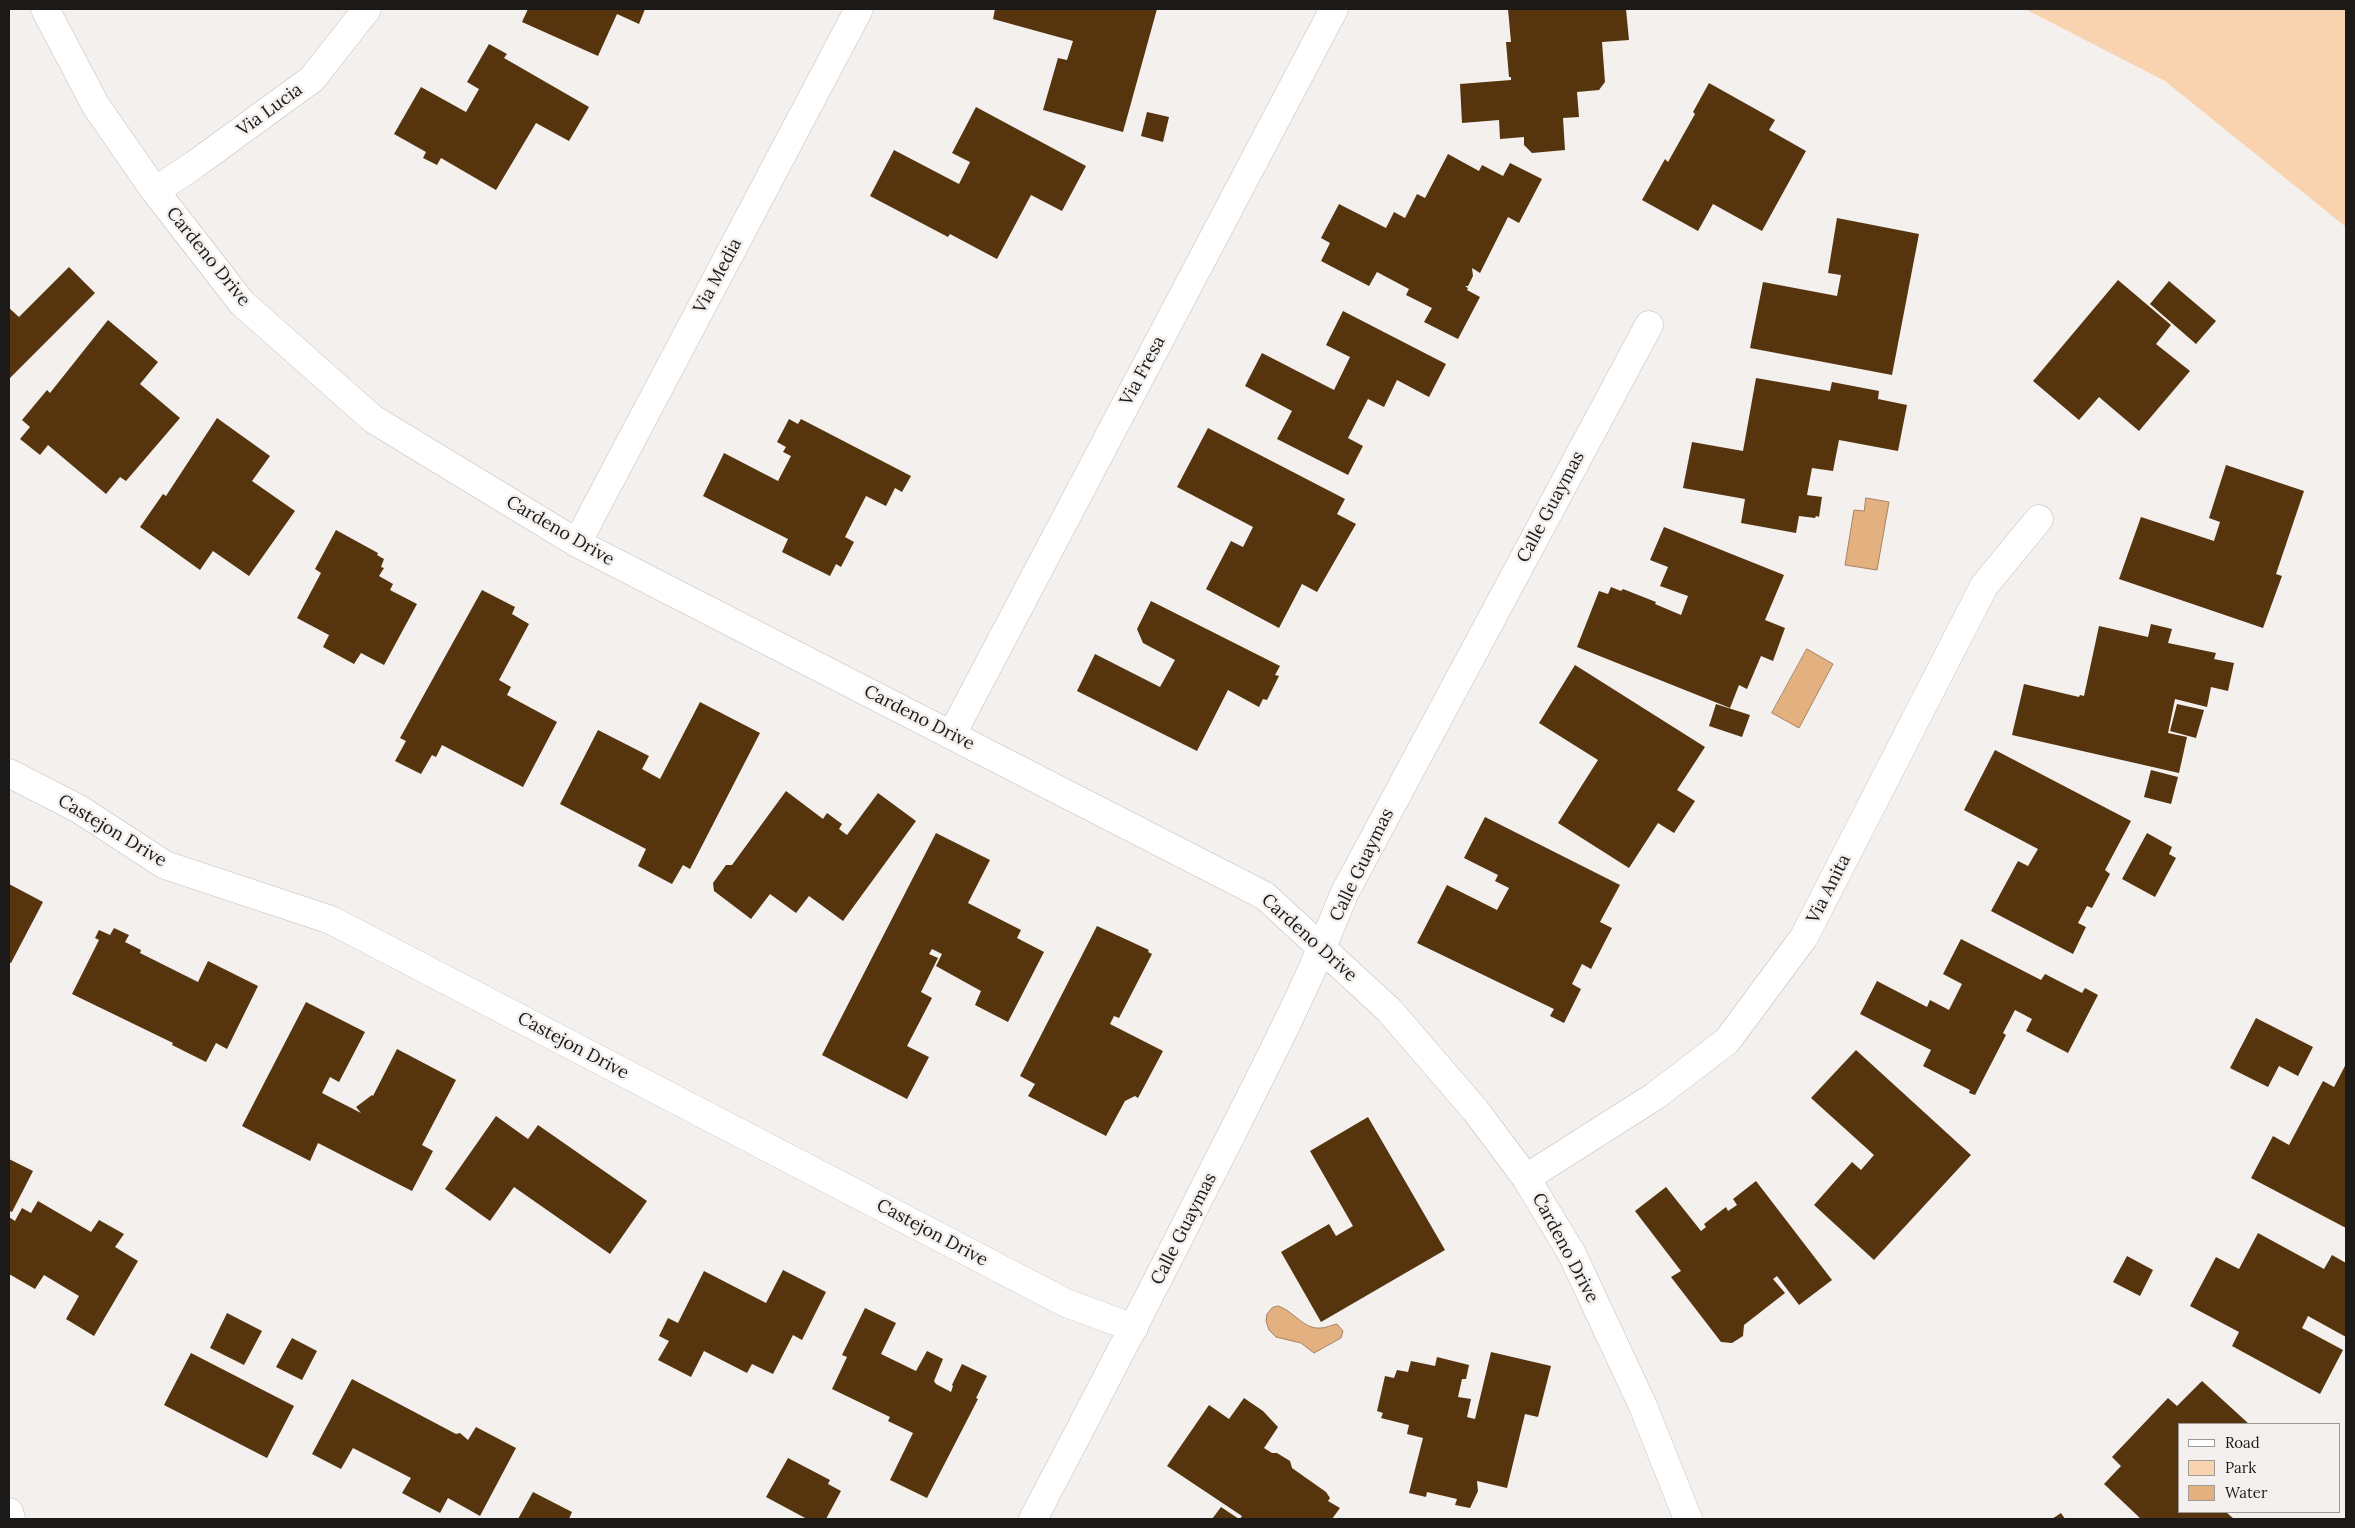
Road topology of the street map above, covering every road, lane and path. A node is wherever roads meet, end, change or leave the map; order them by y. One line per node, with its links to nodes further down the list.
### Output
1 (45, 9): 5 (street, Cardeno Drive)
2 (366, 9): 5 (street, Via Lucia)
3 (858, 9): 8 (street, Via Media)
4 (1334, 9): 9 (street, Via Fresa)
5 (155, 191): 8 (street, Cardeno Drive)
6 (1649, 324): 11 (street, Calle Guaymas)
7 (2038, 519): 12 (street, Via Anita)
8 (577, 543): 9 (street, Cardeno Drive)
9 (952, 734): 11 (street, Cardeno Drive)
10 (9, 773): 13 (street, Castejon Drive)
11 (1323, 949): 12 (street, Cardeno Drive); 13 (street, Calle Guaymas)
12 (1526, 1178): 17 (street, Cardeno Drive)
13 (1134, 1328): 16 (street, Calle Guaymas)
14 (9, 1512): 15 (street)
15 (11, 1519)
16 (1033, 1519)
17 (1688, 1519)

